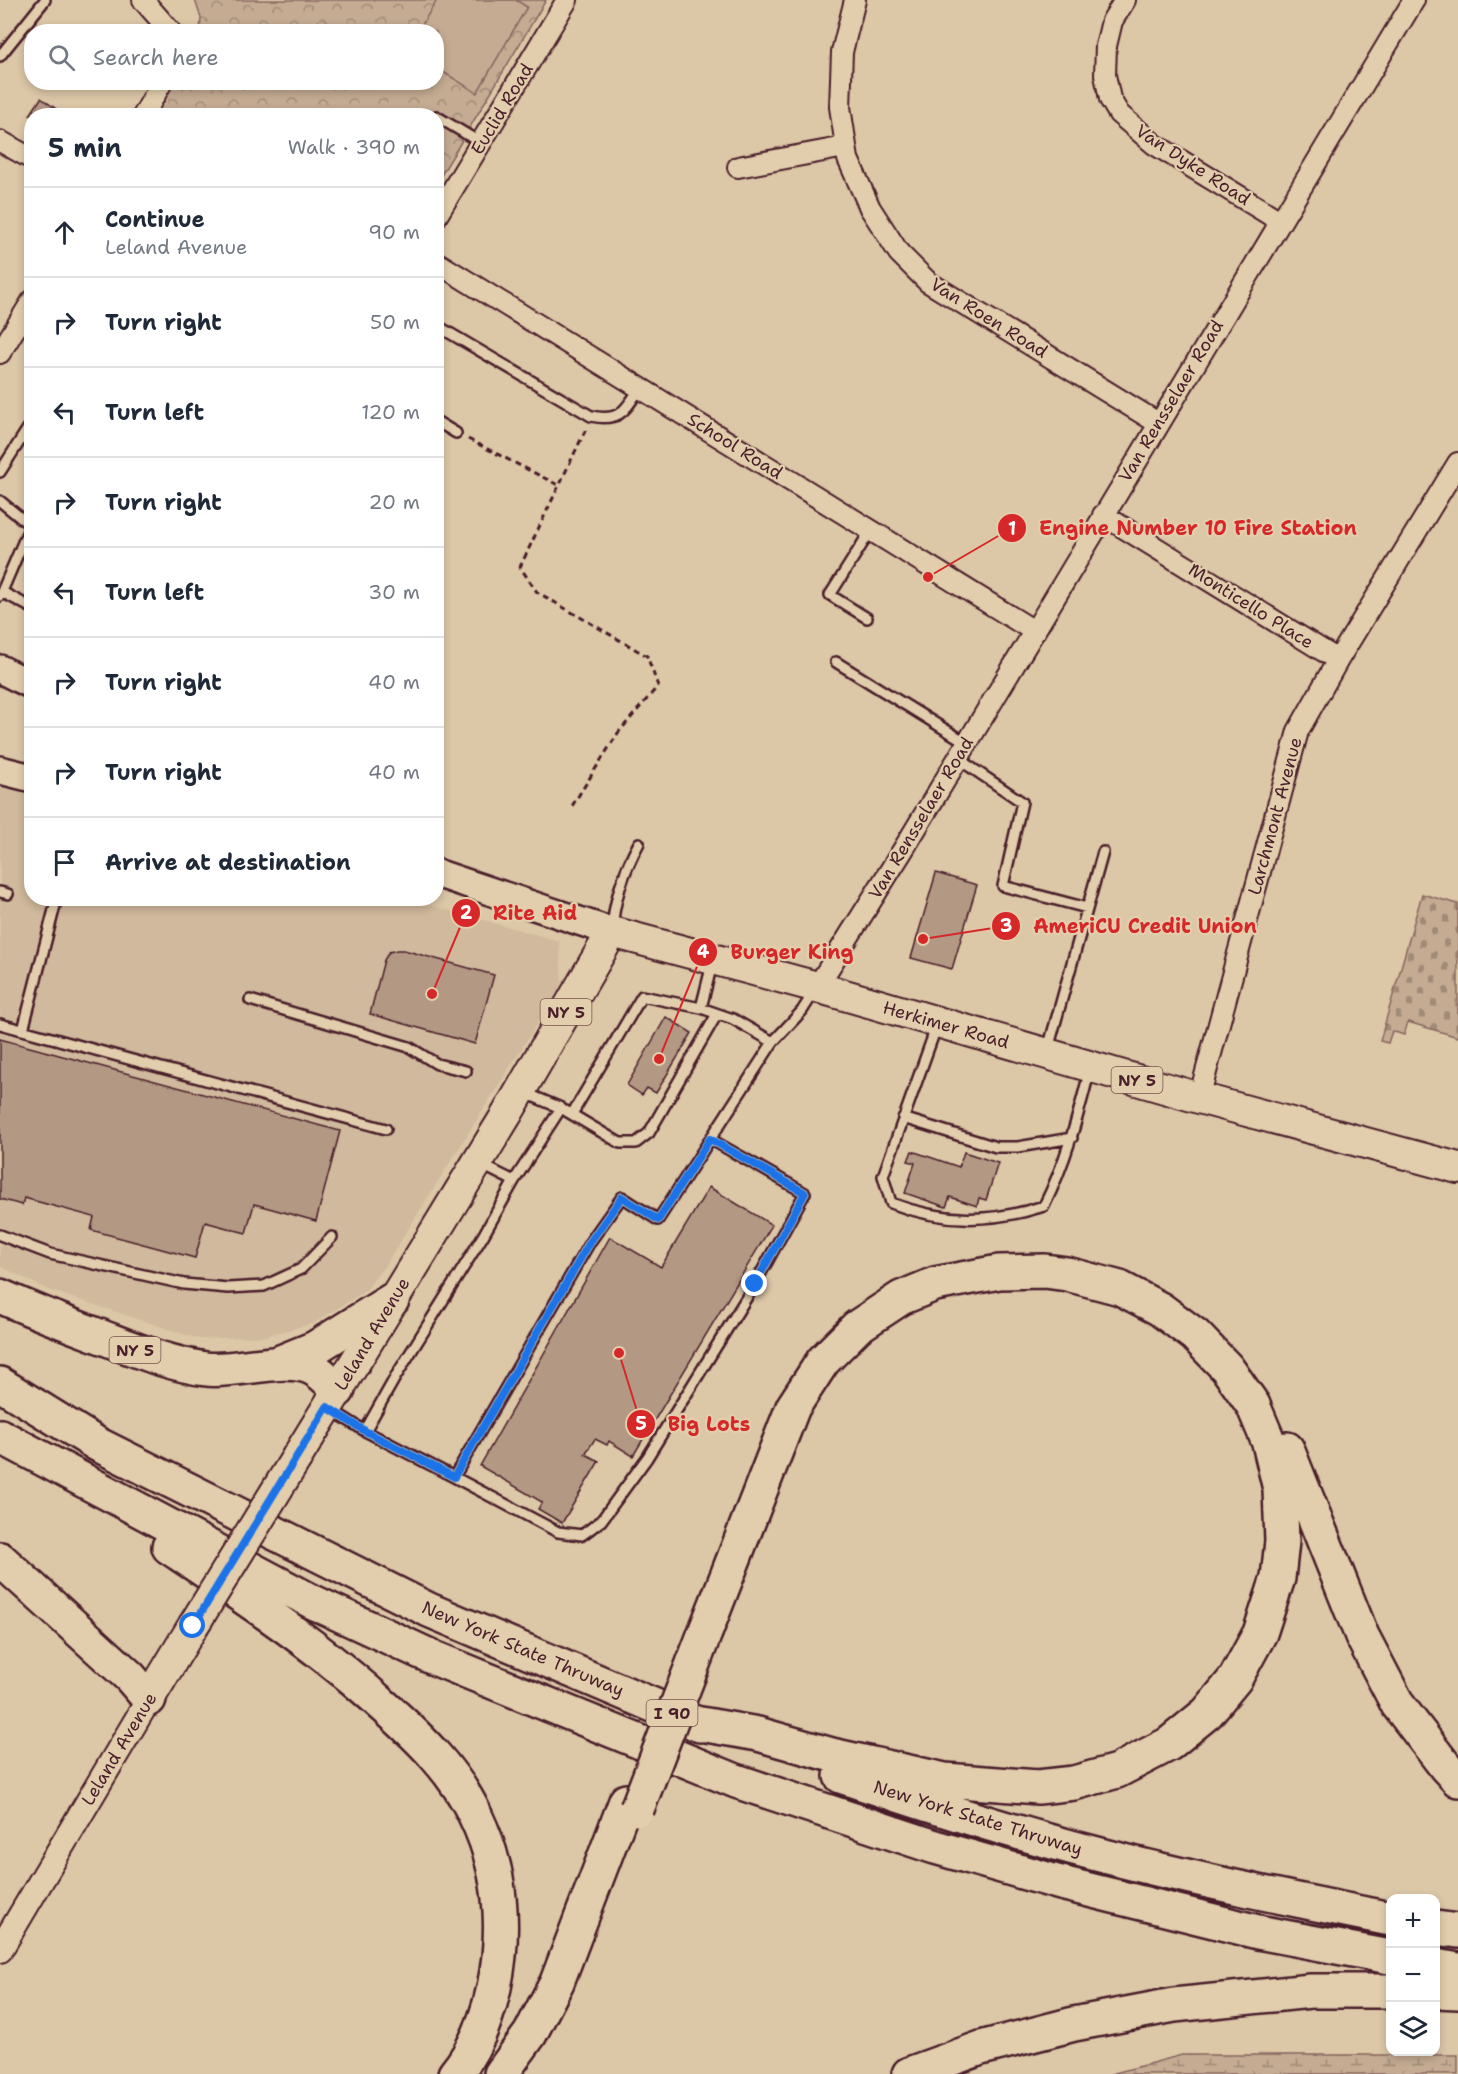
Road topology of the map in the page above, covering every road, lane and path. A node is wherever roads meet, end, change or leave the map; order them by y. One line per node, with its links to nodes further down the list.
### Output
1 (45, 0): 7 (lane)
2 (142, 0): 8 (street)
3 (567, 0): 15 (street, Euclid Road)
4 (855, 0): 16 (street, Van Roen Road)
5 (1125, 0): 20 (street, Van Dyke Road)
6 (1414, 0): 20 (street, Van Rensselaer Road)
7 (26, 24)
8 (164, 24)
9 (24, 26): 10 (lane)
10 (0, 56)
11 (158, 90): 12 (street)
12 (147, 108)
13 (444, 121): 15 (lane)
14 (0, 141): 17 (street)
15 (481, 143): 19 (street, Euclid Road)
16 (845, 147): 18 (street); 27 (street, Van Roen Road)
17 (24, 154)
18 (738, 167)
19 (444, 204)
20 (1280, 221): 27 (street, Van Rensselaer Road)
21 (444, 267): 25 (street, School Road)
22 (24, 314): 24 (street)
23 (444, 330): 26 (lane)
24 (0, 354)
25 (640, 388): 26 (lane); 37 (street, School Road)
26 (591, 416): 33 (path)
27 (1158, 423): 35 (street, Van Rensselaer Road)
28 (444, 426): 29 (lane)
29 (456, 433): 33 (path)
30 (24, 434): 32 (lane)
31 (1458, 463): 43 (street, Larchmont Avenue)
32 (0, 472)
33 (559, 485): 50 (path)
34 (0, 501): 36 (lane)
35 (1103, 514): 42 (street, Van Rensselaer Road); 43 (street, Monticello Place)
36 (24, 520)
37 (871, 530): 41 (lane); 42 (street, School Road)
38 (24, 542): 39 (lane)
39 (1, 594): 40 (lane)
40 (24, 604)
41 (867, 618)
42 (1034, 631): 47 (street, Van Rensselaer Road)
43 (1338, 660): 71 (street, Larchmont Avenue)
44 (836, 662): 47 (lane)
45 (0, 669): 46 (main road)
46 (24, 681)
47 (962, 751): 56 (lane); 59 (street, Van Rensselaer Road)
48 (0, 770): 49 (main road)
49 (24, 776)
50 (572, 806)
51 (639, 843): 57 (lane)
52 (1102, 852): 56 (lane)
53 (444, 876): 57 (main road, Herkimer Road)
54 (444, 890): 57 (main road)
55 (55, 906): 65 (lane)
56 (1087, 908): 67 (lane)
57 (612, 932): 58 (main road, Herkimer Road / NY 5); 70 (main road, Leland Avenue / NY 5)
58 (713, 959): 59 (main road, Herkimer Road / NY 5); 61 (lane)
59 (817, 987): 63 (main road, Herkimer Road / NY 5); 66 (lane)
60 (250, 1000): 69 (lane)
61 (701, 1008): 62 (lane); 73 (lane)
62 (717, 1014): 66 (lane); 73 (lane)
63 (938, 1022): 67 (main road, Herkimer Road / NY 5); 74 (lane)
64 (0, 1024): 65 (lane)
65 (23, 1030): 75 (lane)
66 (773, 1042): 77 (lane)
67 (1046, 1054): 68 (main road, Herkimer Road / NY 5)
68 (1090, 1067): 71 (main road, Herkimer Road / NY 5); 76 (lane)
69 (466, 1071)
70 (521, 1091): 72 (lane); 78 (main road, Leland Avenue / NY 5)
71 (1199, 1098): 79 (main road, Herkimer Road / NY 5)
72 (561, 1108): 73 (lane); 80 (lane)
73 (572, 1114)
74 (903, 1118): 76 (lane); 76 (lane)
75 (386, 1129)
76 (1072, 1138)
77 (710, 1139): 90 (lane); 90 (lane)
78 (477, 1163): 80 (lane); 84 (main road, Leland Avenue / NY 5)
79 (1458, 1168)
80 (514, 1180): 88 (lane)
81 (0, 1235): 82 (lane)
82 (333, 1237)
83 (0, 1296): 85 (highway, NY 5)
84 (392, 1300): 85 (highway, NY 5); 87 (main road, Leland Avenue / NY 5)
85 (276, 1364): 87 (highway)
86 (0, 1384): 94 (highway, New York State Thruway / I 90)
87 (333, 1399): 88 (lane); 93 (main road, Leland Avenue / NY 5, bridge)
88 (365, 1431): 90 (lane)
89 (0, 1436): 101 (highway, New York State Thruway / I 90); 107 (highway)
90 (454, 1477)
91 (0, 1559): 93 (highway)
92 (700, 1627): 94 (highway); 95 (highway); 96 (highway, bridge)
93 (149, 1699): 100 (street, Leland Avenue)
94 (695, 1723): 97 (highway, New York State Thruway / I 90)
95 (1458, 1780)
96 (632, 1805): 108 (highway); 109 (highway)
97 (1386, 1918)
98 (1440, 1929): 99 (highway)
99 (1458, 1932)
100 (0, 1950)
101 (1386, 1956)
102 (1440, 1967): 103 (highway)
103 (1458, 1970)
104 (1386, 1990): 110 (highway)
105 (1440, 1991): 106 (highway)
106 (1458, 1992)
107 (455, 2074)
108 (501, 2074)
109 (520, 2074)
110 (909, 2074)

